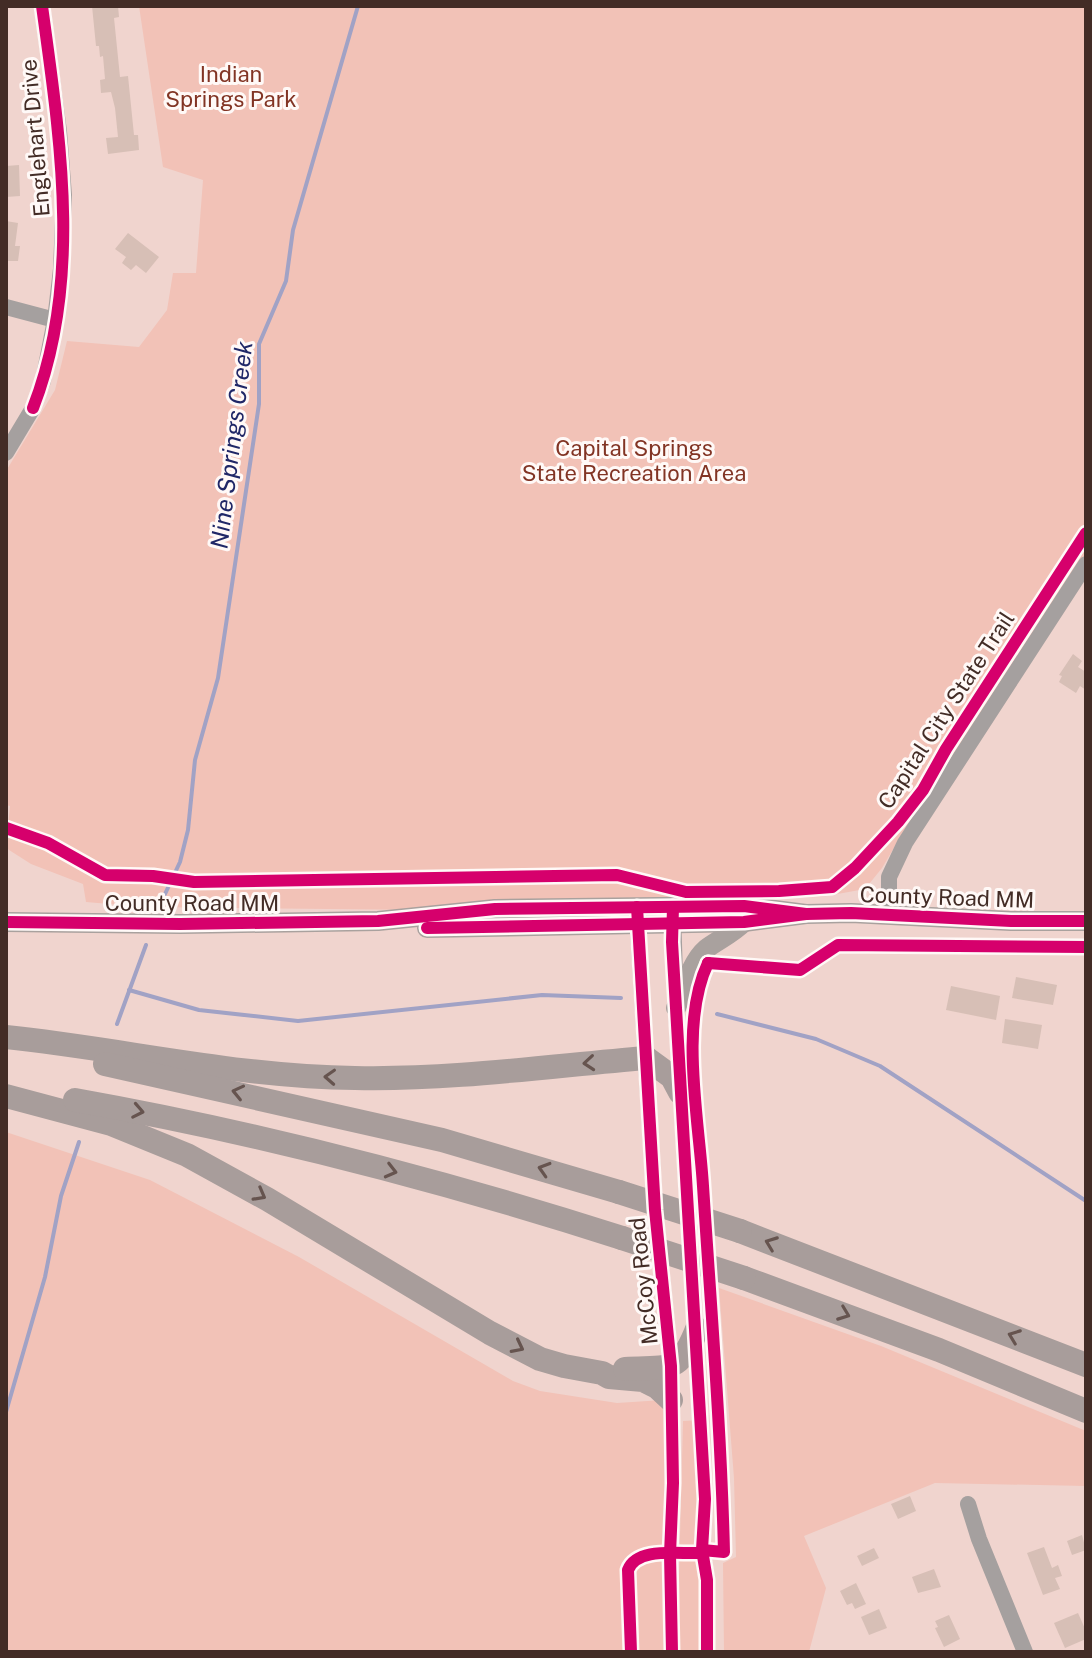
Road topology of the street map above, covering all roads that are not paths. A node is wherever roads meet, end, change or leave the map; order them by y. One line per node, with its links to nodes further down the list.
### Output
1 (42, 6): 3 (street, Englehart Drive)
2 (6, 307): 3 (street)
3 (55, 320): 4 (street, Englehart Drive)
4 (6, 453)
5 (1086, 564): 6 (street)
6 (889, 913): 7 (main road, County Road MM); 10 (main road, County Road MM)
7 (806, 914): 9 (main road, County Road MM); 12 (main road, County Road MM)
8 (637, 915): 9 (main road, County Road MM); 11 (main road, County Road MM); 16 (street, McCoy Road)
9 (673, 916): 12 (main road, County Road MM); 13 (street)
10 (1086, 921)
11 (6, 922)
12 (744, 922): 13 (main road)
13 (676, 1008): 18 (street)
14 (6, 1037): 16 (highway, one-way to 14)
15 (6, 1045): 21 (highway, one-way to 15, bridge)
16 (646, 1058): 18 (highway); 22 (street, McCoy Road)
17 (6, 1087): 25 (highway, one-way to 25, bridge)
18 (680, 1092): 20 (street)
19 (6, 1096): 23 (highway, one-way to 23)
20 (697, 1329): 22 (highway); 28 (street)
21 (1086, 1365)
22 (671, 1366): 23 (highway); 24 (street, McCoy Road)
23 (602, 1373): 24 (highway)
24 (671, 1400): 27 (street, McCoy Road)
25 (1086, 1411)
26 (968, 1504): 29 (street)
27 (672, 1652)
28 (707, 1652)
29 (1025, 1652)

